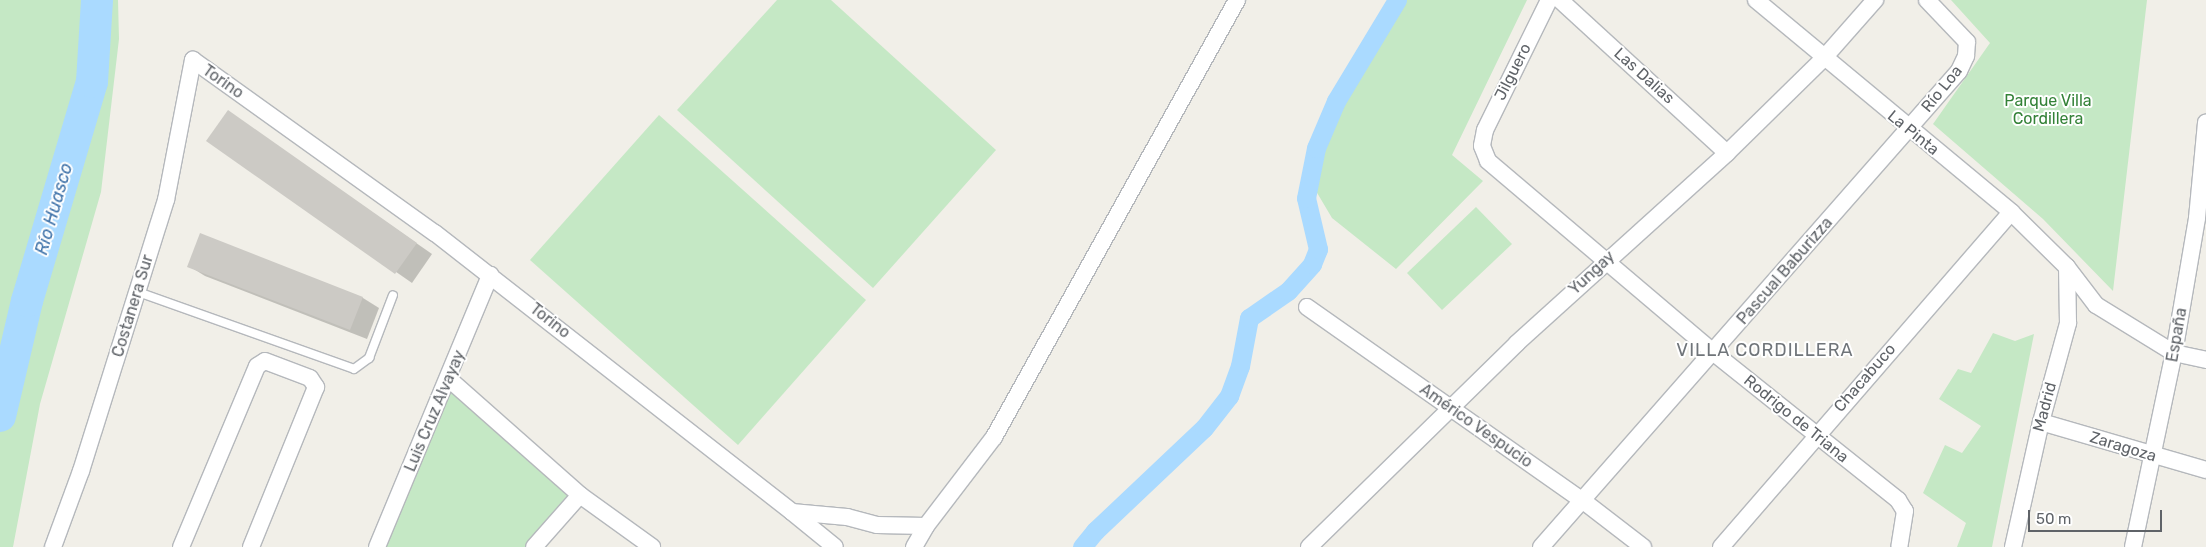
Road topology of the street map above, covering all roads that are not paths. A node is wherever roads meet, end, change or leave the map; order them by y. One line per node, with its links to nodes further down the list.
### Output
1 (1237, 0): 33 (street)
2 (1549, 0): 11 (street, Jilguero)
3 (1560, 0): 12 (street, Las Dalias)
4 (1756, 0): 7 (street, La Pinta)
5 (1875, 0): 7 (street, Yungay)
6 (1927, 0): 10 (street, Río Loa)
7 (1823, 59): 10 (street, La Pinta); 12 (street, Yungay)
8 (192, 60): 17 (street, Torino); 18 (street, Costanera Sur)
9 (2206, 122): 14 (street, España)
10 (1908, 129): 13 (street, La Pinta); 21 (street, Pascual Baburizza)
11 (1482, 146): 15 (street, Rodrigo de Triana)
12 (1727, 152): 15 (street, Yungay)
13 (2011, 212): 16 (street, La Pinta); 27 (street, Chacabuco)
14 (2201, 219): 22 (street, España)
15 (1606, 260): 21 (street, Rodrigo de Triana); 25 (street, Yungay)
16 (2067, 267): 22 (street, La Pinta); 26 (street, Madrid)
17 (490, 275): 24 (street, Luis Cruz Alvayay); 32 (street, Torino)
18 (138, 292): 19 (lane); 34 (street, Costanera Sur)
19 (394, 295)
20 (1307, 307): 25 (street, Américo Vespucio)
21 (1714, 353): 27 (street, Rodrigo de Triana); 31 (street, Pascual Baburizza)
22 (2174, 354): 23 (street); 28 (street, España)
23 (2206, 360)
24 (449, 379): 30 (street); 37 (street, Luis Cruz Alvayay)
25 (1449, 407): 31 (street, Américo Vespucio); 42 (street, Yungay)
26 (2041, 422): 28 (street, Zaragoza); 47 (street, Madrid)
27 (1815, 434): 45 (street, Chacabuco); 46 (street, Rodrigo de Triana)
28 (2152, 457): 29 (street, Zaragoza); 48 (street, España)
29 (2206, 470)
30 (580, 495): 38 (street); 39 (street)
31 (1582, 500): 43 (street, Pascual Baburizza); 44 (street, Américo Vespucio)
32 (792, 512): 33 (street); 40 (street, Torino)
33 (926, 526): 41 (street)
34 (53, 547)
35 (181, 547): 36 (street)
36 (251, 547)
37 (377, 547)
38 (534, 547)
39 (652, 547)
40 (835, 547)
41 (914, 547)
42 (1309, 547)
43 (1541, 547)
44 (1642, 547)
45 (1721, 547)
46 (1899, 547)
47 (2013, 547)
48 (2134, 547)

